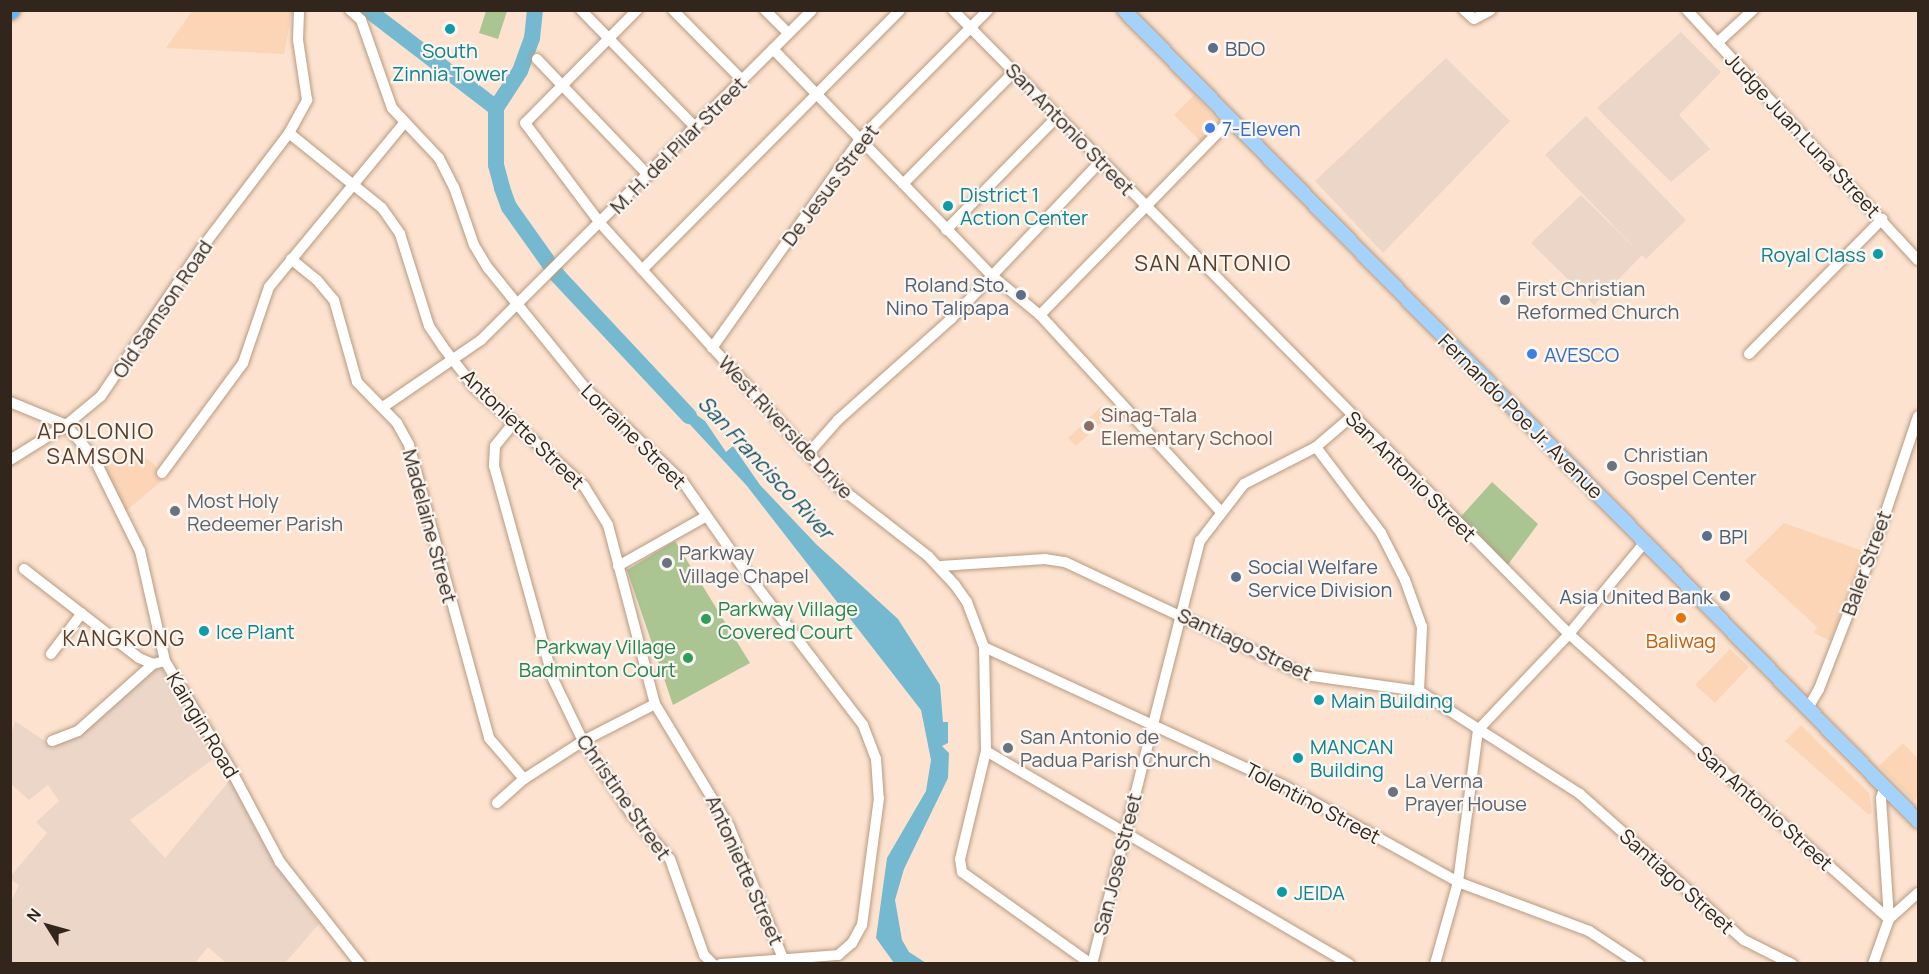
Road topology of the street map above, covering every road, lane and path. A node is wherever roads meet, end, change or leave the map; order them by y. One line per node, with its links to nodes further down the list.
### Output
1 (299, 10): 30 (street)
2 (350, 10): 28 (street, Lorraine Street)
3 (581, 10): 18 (street)
4 (637, 10): 18 (street)
5 (673, 10): 23 (street)
6 (765, 10): 17 (street)
7 (812, 10): 17 (street, M. H. del Pilar Street)
8 (900, 10): 25 (street)
9 (953, 10): 16 (street, San Antonio Street)
10 (988, 10): 16 (street, De Jesus Street)
11 (1124, 10): 27 (main road, Fernando Poe Jr. Avenue)
12 (1464, 10): 15 (street)
13 (1687, 10): 19 (street, Judge Juan Luna Street)
14 (1753, 10): 19 (street)
15 (1488, 14)
16 (971, 28): 22 (street, San Antonio Street); 31 (street, De Jesus Street)
17 (788, 33): 20 (street, M. H. del Pilar Street)
18 (608, 39): 24 (street); 29 (street)
19 (1717, 44): 37 (street, Judge Juan Luna Street)
20 (772, 49): 23 (street, M. H. del Pilar Street); 25 (street)
21 (537, 59): 24 (street)
22 (1014, 72): 26 (street, San Antonio Street); 34 (street)
23 (742, 80): 29 (street, M. H. del Pilar Street)
24 (562, 85): 33 (street); 38 (street, West Riverside Drive)
25 (816, 95): 31 (street); 42 (street)
26 (1057, 117): 32 (street, San Antonio Street); 39 (street)
27 (1230, 120): 36 (street); 61 (main road, Fernando Poe Jr. Avenue)
28 (404, 123): 35 (street); 44 (street, Lorraine Street)
29 (695, 128): 33 (street, M. H. del Pilar Street)
30 (290, 133): 35 (street, Antoniette Street); 53 (street, Old Samson Road)
31 (860, 139): 34 (street); 46 (street, De Jesus Street)
32 (1101, 161): 36 (street, San Antonio Street); 43 (street)
33 (648, 175): 38 (street, M. H. del Pilar Street)
34 (903, 184): 39 (street)
35 (352, 186): 40 (street); 48 (street, Antoniette Street)
36 (1144, 206): 45 (street); 51 (street, San Antonio Street)
37 (1882, 219): 41 (street, Judge Juan Luna Street); 47 (street)
38 (600, 223): 42 (street, West Riverside Drive); 44 (street, M. H. del Pilar Street)
39 (946, 230): 43 (street)
40 (291, 259): 50 (street, Madelaine Street); 58 (street)
41 (1918, 260)
42 (642, 270): 46 (street, West Riverside Drive)
43 (990, 274): 45 (street); 56 (street)
44 (516, 307): 48 (street, M. H. del Pilar Street); 60 (street, Lorraine Street)
45 (1040, 315): 59 (street)
46 (712, 348): 56 (street, West Riverside Drive)
47 (1749, 354)
48 (453, 359): 50 (street, M. H. del Pilar Street); 54 (street, Antoniette Street)
49 (10, 402): 53 (street, Kaingin Road)
50 (383, 407): 80 (street, Madelaine Street)
51 (1352, 416): 55 (street, San Jose Street); 67 (street, San Antonio Street)
52 (1918, 416): 74 (street, Baler Street)
53 (66, 425): 57 (street, Old Samson Road); 70 (street, Kaingin Road)
54 (512, 425): 62 (street, Antoniette Street); 78 (street, Christine Street)
55 (1316, 447): 59 (street, San Jose Street); 72 (street)
56 (808, 454): 63 (street, West Riverside Drive)
57 (10, 460)
58 (162, 473)
59 (1220, 511): 66 (street, San Jose Street)
60 (705, 517): 62 (street); 88 (street, Lorraine Street)
61 (1646, 541): 67 (street); 74 (main road, Fernando Poe Jr. Avenue)
62 (618, 566): 73 (street, Antoniette Street)
63 (941, 566): 66 (street, Santiago Street); 68 (street, West Riverside Drive)
64 (24, 569): 65 (street)
65 (82, 613): 69 (street); 71 (street)
66 (1180, 614): 72 (street, Santiago Street); 75 (street, San Jose Street)
67 (1569, 634): 76 (street); 87 (street, San Antonio Street)
68 (984, 647): 75 (street, Tolentino Street); 79 (street, West Riverside Drive)
69 (51, 654)
70 (165, 661): 71 (street); 89 (street, Kaingin Road)
71 (153, 664): 77 (street)
72 (1419, 692): 76 (street, Santiago Street)
73 (655, 704): 78 (street); 88 (street, Antoniette Street)
74 (1808, 708): 81 (main road, Fernando Poe Jr. Avenue)
75 (1151, 724): 84 (street, San Jose Street); 85 (street, Tolentino Street)
76 (1478, 730): 85 (street); 95 (street, Santiago Street)
77 (52, 741)
78 (582, 741): 80 (street); 90 (street, Christine Street)
79 (986, 751): 84 (street); 91 (street, West Riverside Drive)
80 (524, 779): 82 (street)
81 (1885, 786): 83 (main road, Fernando Poe Jr. Avenue); 87 (street)
82 (497, 803)
83 (1918, 821)
84 (1127, 833): 91 (street, San Jose Street); 92 (street)
85 (1458, 882): 93 (street); 94 (street, Tolentino Street)
86 (1918, 893): 87 (street)
87 (1889, 919): 96 (street)
88 (776, 962): 90 (street)
89 (360, 963)
90 (719, 963)
91 (1092, 963)
92 (1348, 963)
93 (1435, 963)
94 (1639, 963)
95 (1792, 963)
96 (1873, 963)

